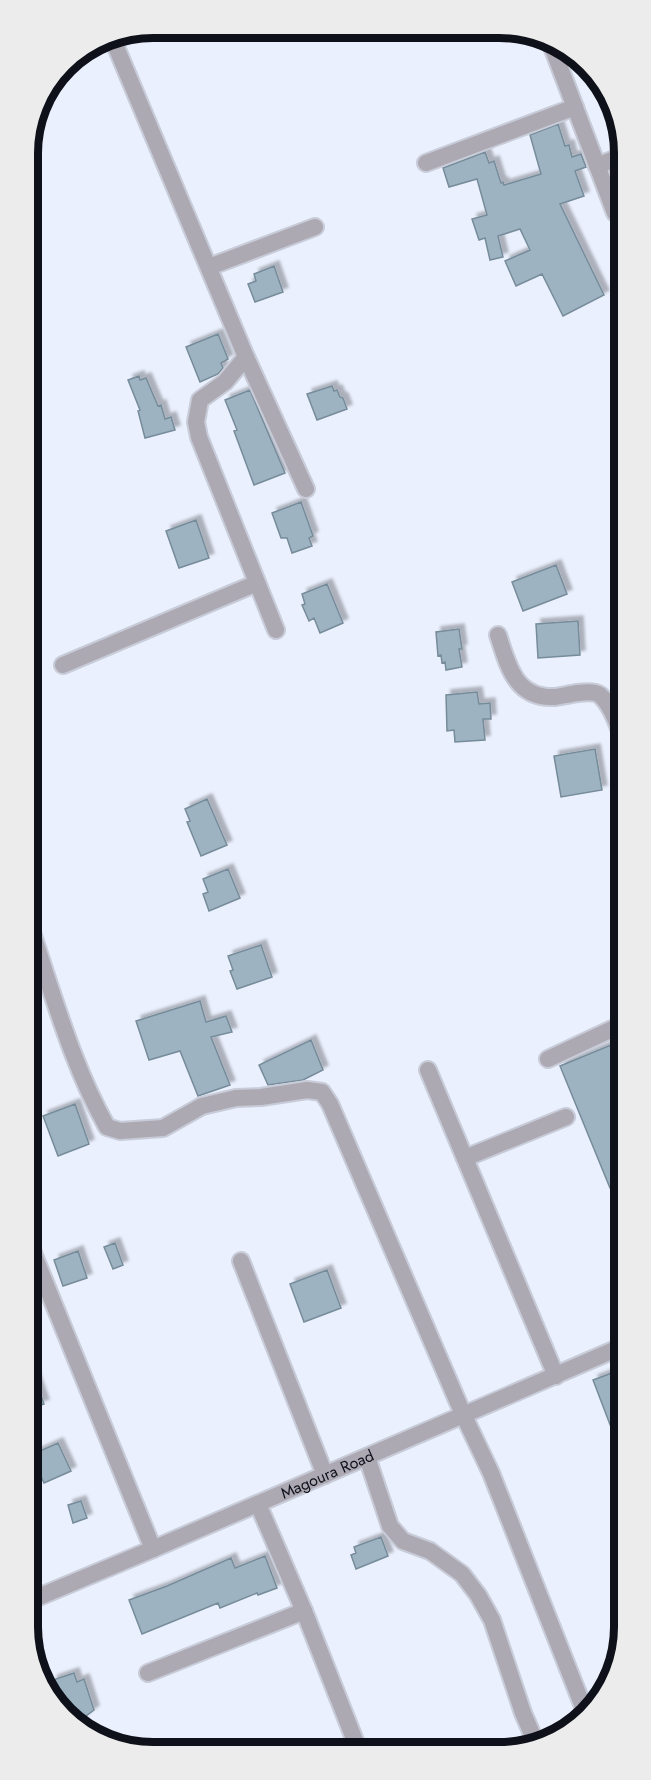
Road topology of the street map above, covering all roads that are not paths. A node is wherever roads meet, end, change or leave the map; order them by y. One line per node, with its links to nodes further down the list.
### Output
1 (115, 44): 9 (street)
2 (554, 52): 3 (street)
3 (574, 107): 5 (street); 6 (street)
4 (614, 159): 6 (street)
5 (426, 163)
6 (597, 166): 7 (street)
7 (614, 210)
8 (315, 227): 9 (street)
9 (209, 267): 10 (street)
10 (246, 357): 11 (street); 12 (street)
11 (306, 489)
12 (257, 583): 13 (street); 15 (street)
13 (276, 630)
14 (498, 635): 16 (street)
15 (63, 665)
16 (614, 715)
17 (38, 950): 27 (street)
18 (613, 1028): 19 (street)
19 (548, 1059)
20 (428, 1070): 22 (street)
21 (566, 1117): 22 (street)
22 (465, 1158): 26 (street)
23 (241, 1261): 29 (street)
24 (38, 1265): 31 (street)
25 (613, 1350): 26 (street, Magoura Road)
26 (556, 1376): 27 (street, Magoura Road)
27 (463, 1414): 28 (street, Magoura Road); 35 (street)
28 (367, 1457): 29 (street, Magoura Road); 36 (street)
29 (325, 1475): 30 (street, Magoura Road)
30 (258, 1504): 31 (street, Magoura Road); 33 (street)
31 (153, 1550): 32 (street, Magoura Road)
32 (38, 1597)
33 (304, 1611): 34 (street); 37 (street)
34 (148, 1673)
35 (583, 1705)
36 (533, 1737)
37 (356, 1742)

